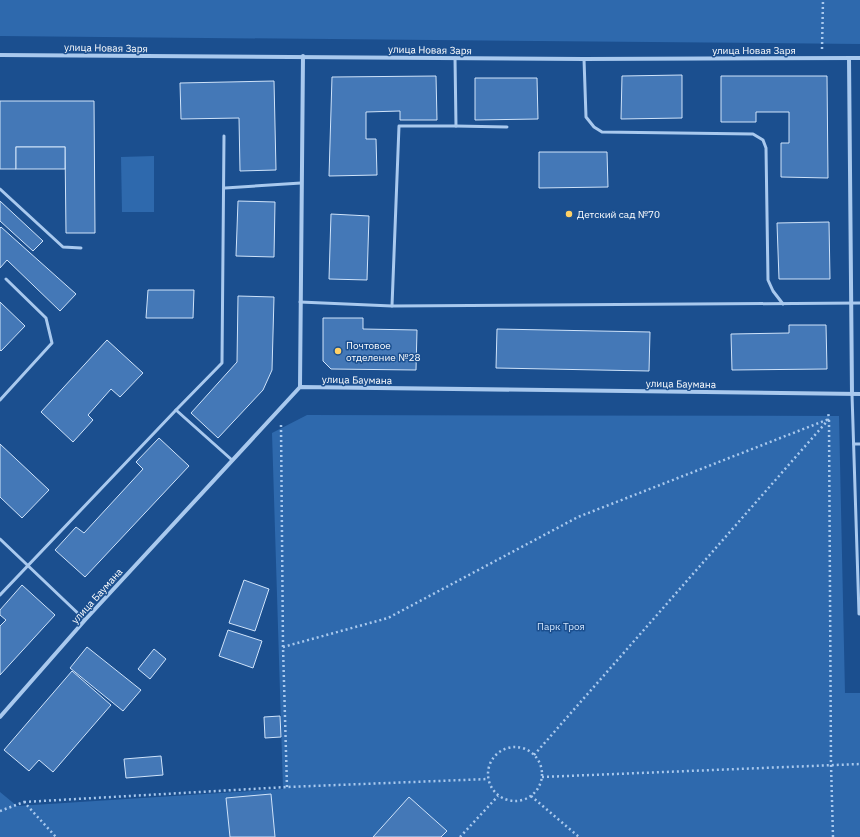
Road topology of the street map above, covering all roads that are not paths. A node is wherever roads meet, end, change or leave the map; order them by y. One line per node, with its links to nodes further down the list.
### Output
1 (0, 55): 2 (street, улица Новая Заря)
2 (303, 56): 3 (street, улица Новая Заря); 10 (street)
3 (454, 58): 6 (street, улица Новая Заря); 7 (lane)
4 (849, 58): 5 (street, улица Новая Заря); 6 (street, улица Новая Заря); 16 (street)
5 (860, 58)
6 (584, 59): 18 (lane)
7 (456, 126): 8 (lane); 19 (lane)
8 (507, 127)
9 (224, 136): 11 (lane)
10 (302, 183): 11 (lane); 15 (street)
11 (225, 188): 24 (lane)
12 (0, 189): 13 (lane)
13 (81, 248)
14 (6, 279): 23 (lane)
15 (300, 302): 19 (lane); 20 (street)
16 (852, 303): 17 (lane); 18 (lane); 21 (street)
17 (860, 303)
18 (783, 304): 19 (lane)
19 (392, 306)
20 (300, 387): 21 (street, улица Баумана); 27 (street, улица Баумана)
21 (852, 394): 22 (street, улица Баумана); 25 (lane)
22 (860, 394)
23 (0, 400)
24 (176, 410): 27 (lane); 29 (lane)
25 (854, 444): 26 (lane); 31 (lane)
26 (860, 444)
27 (232, 460): 32 (street, улица Баумана)
28 (0, 538): 29 (lane)
29 (28, 566): 30 (lane); 32 (lane)
30 (0, 595)
31 (859, 614)
32 (86, 620): 33 (street, улица Баумана)
33 (0, 717)

